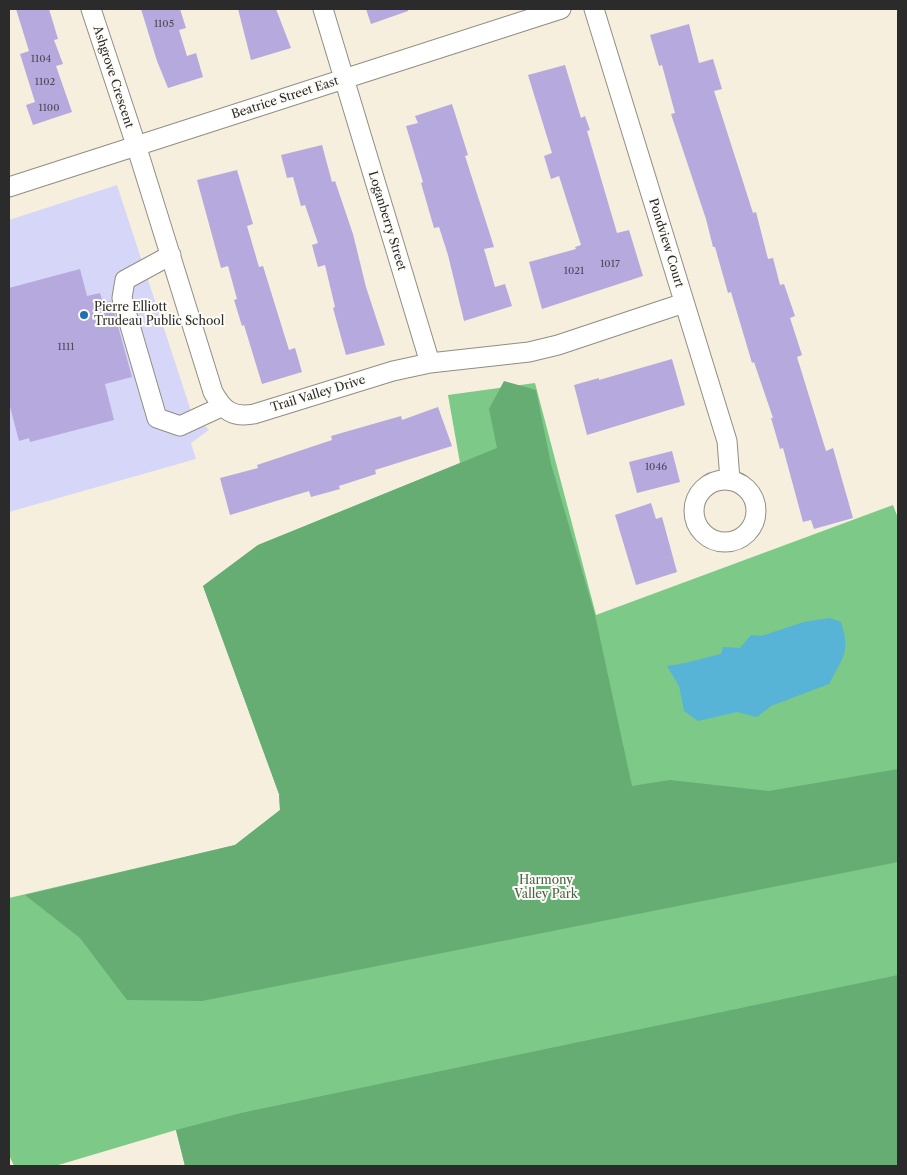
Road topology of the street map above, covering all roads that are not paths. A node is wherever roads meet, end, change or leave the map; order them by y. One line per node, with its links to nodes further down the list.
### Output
1 (91, 9): 6 (street, Ashgrove Crescent)
2 (323, 9): 5 (street)
3 (561, 9): 5 (street, Beatrice Street East)
4 (594, 9): 9 (street, Pondview Court)
5 (345, 78): 6 (street, Beatrice Street East); 10 (street, Loganberry Street)
6 (136, 145): 7 (street, Beatrice Street East); 8 (street)
7 (9, 187)
8 (171, 255): 11 (street); 11 (street)
9 (684, 303): 10 (street, Trail Valley Drive); 12 (street, Pondview Court)
10 (430, 363): 11 (street, Trail Valley Drive)
11 (221, 406)
12 (730, 480)

